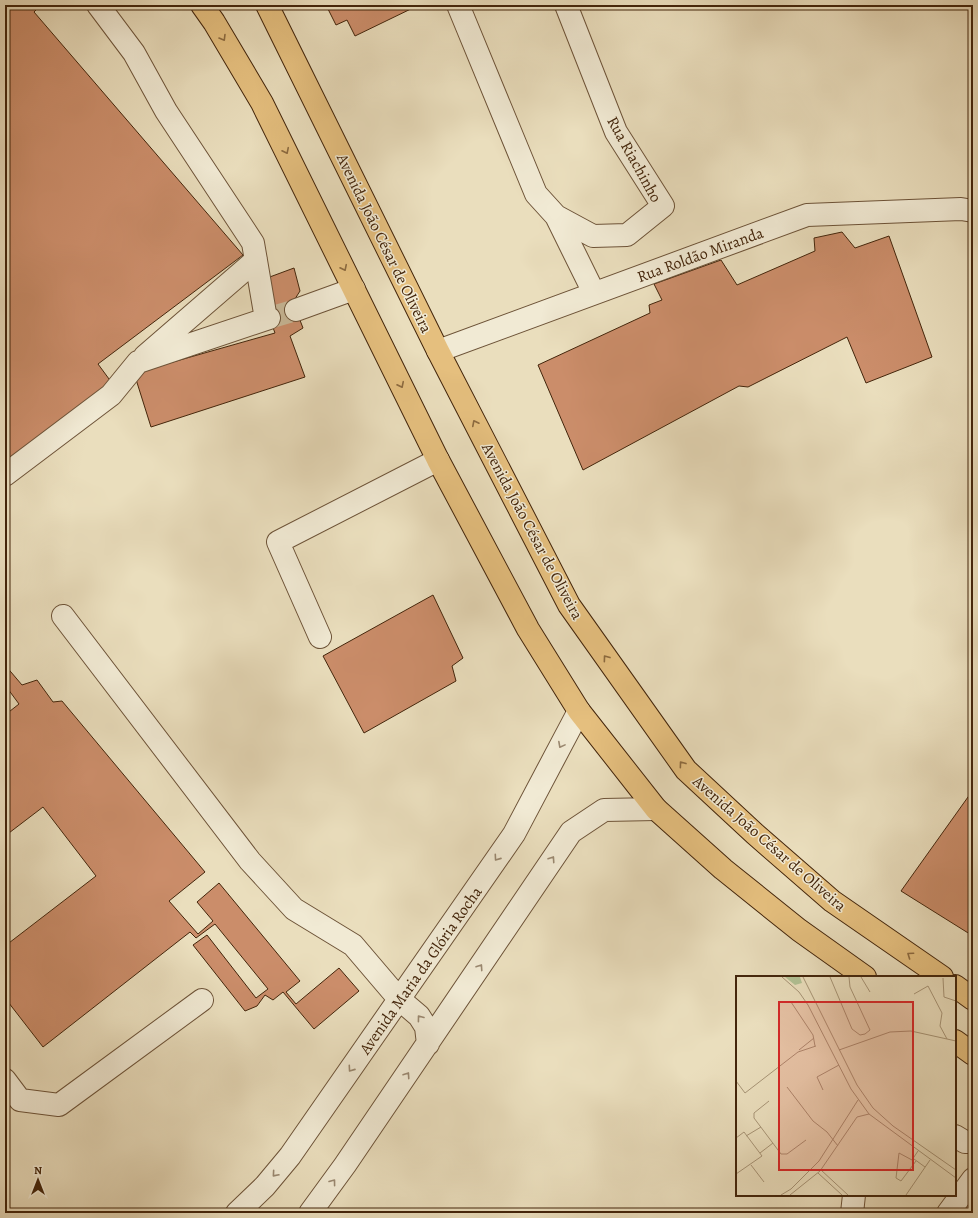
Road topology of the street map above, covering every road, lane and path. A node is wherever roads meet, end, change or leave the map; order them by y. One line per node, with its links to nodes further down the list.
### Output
1 (98, 5): 8 (street)
2 (202, 5): 9 (main road, one-way to 9)
3 (267, 5): 12 (main road, Avenida João César de Oliveira)
4 (458, 5): 7 (street, Rua Riachinho)
5 (566, 5): 7 (street, Rua Riachinho)
6 (973, 211): 10 (street, Rua Roldão Miranda)
7 (556, 216): 10 (street)
8 (256, 260): 13 (street); 13 (street)
9 (354, 289): 11 (street); 14 (main road, one-way to 14)
10 (594, 293): 12 (street, Rua Roldão Miranda)
11 (296, 310)
12 (438, 351): 21 (main road, Avenida João César de Oliveira, one-way to 12)
13 (138, 362): 15 (street)
14 (438, 460): 17 (street); 18 (main road)
15 (5, 474)
16 (63, 616): 23 (street)
17 (320, 637)
18 (579, 711): 19 (main road); 23 (street, Avenida Maria da Glória Rocha, one-way to 23)
19 (656, 809): 20 (main road); 27 (street, one-way to 19)
20 (864, 976)
21 (941, 976)
22 (956, 987): 24 (main road)
23 (400, 999): 27 (street, one-way to 23); 34 (street, Avenida Maria da Glória Rocha, one-way to 34)
24 (973, 999)
25 (202, 1000): 29 (street)
26 (956, 1042): 28 (main road)
27 (428, 1044): 35 (street, one-way to 27)
28 (973, 1054)
29 (5, 1080)
30 (956, 1137): 31 (street)
31 (973, 1142)
32 (973, 1179): 37 (street)
33 (854, 1196): 36 (street)
34 (237, 1213)
35 (310, 1213)
36 (852, 1213)
37 (948, 1213)

